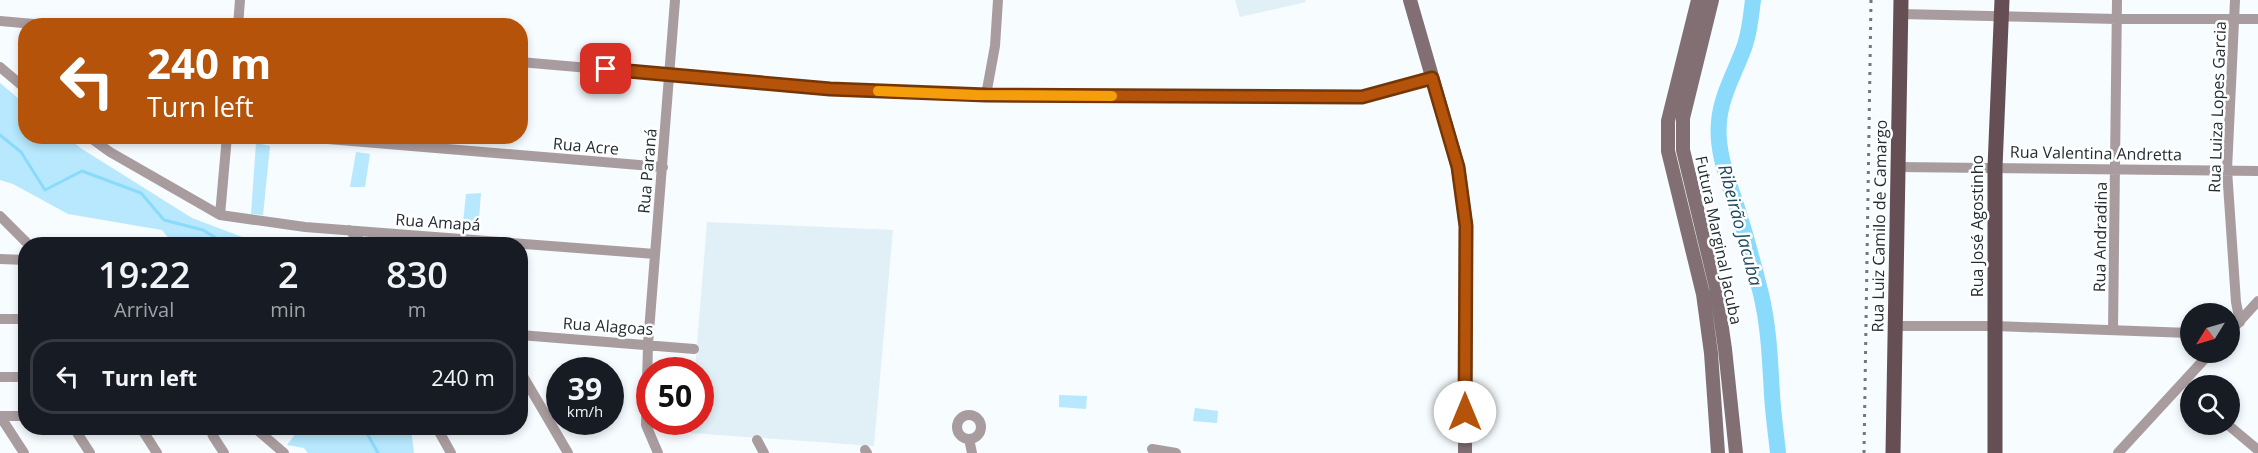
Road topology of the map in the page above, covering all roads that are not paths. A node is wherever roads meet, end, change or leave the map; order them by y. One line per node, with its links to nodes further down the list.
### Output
1 (240, 0): 12 (street)
2 (675, 0): 20 (street, Rua Paraná)
3 (998, 0): 23 (street)
4 (1410, 0): 21 (street)
5 (1698, 0): 85 (street, Futura Marginal Jacuba)
6 (1712, 0): 86 (street, Futura Marginal Jacuba)
7 (2002, 0): 11 (main road, Rua José Agostinho)
8 (2117, 0): 14 (street, Rua Andradina)
9 (2235, 0): 13 (street, Rua Luiza Lopes Garcia)
10 (1901, 7): 11 (street); 29 (main road, Rua Luiz Camilo de Camargo)
11 (2002, 16): 14 (street); 27 (main road, Rua José Agostinho)
12 (239, 18)
13 (2235, 18): 14 (street); 15 (street); 31 (street, Rua Luiza Lopes Garcia)
14 (2116, 19): 30 (street, Rua Andradina)
15 (2258, 19)
16 (0, 21): 17 (street)
17 (18, 23)
18 (528, 63): 20 (street)
19 (0, 67): 22 (street)
20 (670, 74): 23 (street); 28 (street, Rua Paraná)
21 (1432, 78): 23 (street); 84 (street)
22 (18, 82)
23 (986, 95)
24 (99, 144): 33 (street)
25 (226, 144): 33 (street)
26 (388, 144): 28 (street, Rua Acre)
27 (1995, 166): 29 (street, Rua Valentina Andretta); 30 (street, Rua Valentina Andretta); 49 (main road, Rua José Agostinho)
28 (663, 167): 40 (street, Rua Paraná)
29 (1897, 167): 48 (main road, Rua Luiz Camilo de Camargo)
30 (2116, 168): 31 (street, Rua Valentina Andretta); 50 (street, Rua Andradina)
31 (2227, 170): 32 (street, Rua Valentina Andretta); 43 (street, Rua Luiza Lopes Garcia)
32 (2258, 171)
33 (220, 215): 35 (street, Rua Amapá)
34 (0, 216): 36 (street)
35 (350, 230): 37 (street); 38 (street, Rua Amapá)
36 (21, 237)
37 (356, 237)
38 (439, 237)
39 (528, 244): 40 (street, Rua Amapá)
40 (655, 254): 53 (street, Rua Paraná)
41 (0, 259): 42 (street)
42 (18, 260)
43 (2236, 303)
44 (2256, 306): 47 (street)
45 (0, 319): 46 (street)
46 (18, 319)
47 (2240, 322)
48 (1896, 326): 49 (street); 87 (main road, Rua Luiz Camilo de Camargo)
49 (1995, 326): 50 (street); 88 (main road, Rua José Agostinho)
50 (2113, 330): 51 (street)
51 (2180, 333)
52 (528, 336): 53 (street, Rua Alagoas)
53 (648, 344): 54 (street, Rua Alagoas); 80 (street, Rua Paraná)
54 (694, 349)
55 (2201, 363): 56 (street)
56 (2190, 375)
57 (0, 377): 58 (street)
58 (18, 377)
59 (528, 385): 79 (street)
60 (2180, 386): 89 (street)
61 (0, 416): 62 (street); 73 (street)
62 (18, 416)
63 (2240, 434): 72 (street)
64 (78, 435): 74 (street)
65 (145, 435): 75 (street)
66 (213, 435): 76 (street)
67 (263, 435): 77 (street)
68 (441, 435): 78 (street)
69 (969, 439): 82 (street)
70 (756, 440): 81 (street)
71 (1152, 448): 83 (street)
72 (2258, 450)
73 (24, 453)
74 (90, 453)
75 (156, 453)
76 (224, 453)
77 (284, 453)
78 (451, 453)
79 (568, 453)
80 (658, 453)
81 (764, 453)
82 (972, 453)
83 (1176, 453)
84 (1465, 453)
85 (1718, 453)
86 (1736, 453)
87 (1893, 453)
88 (1995, 453)
89 (2118, 453)

